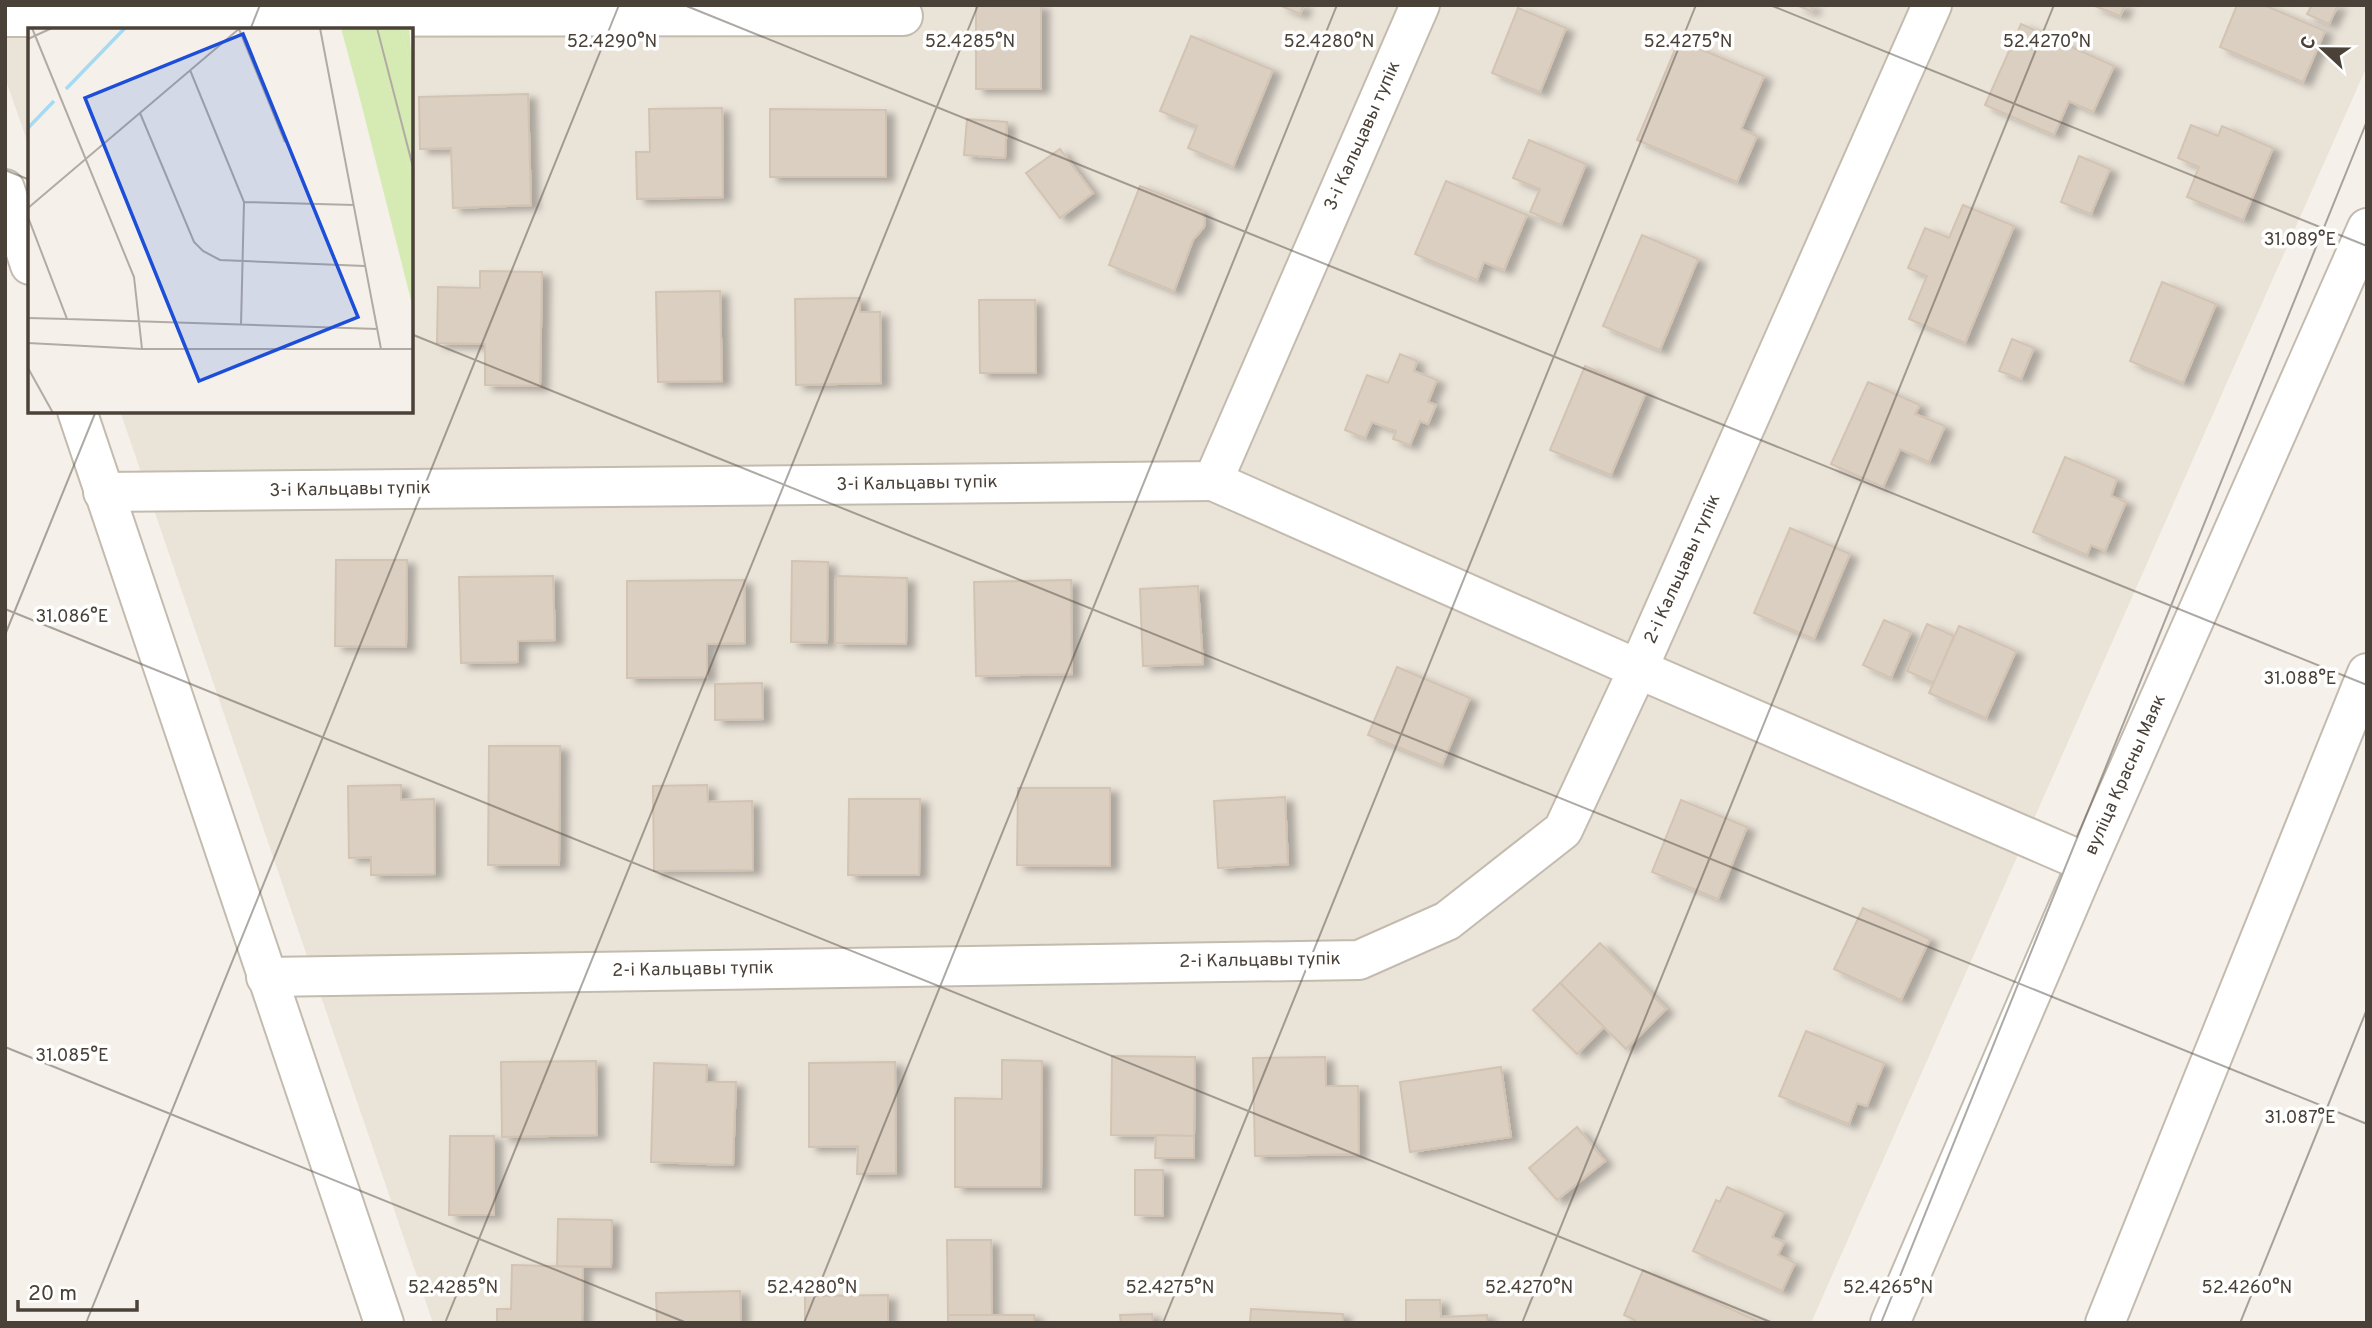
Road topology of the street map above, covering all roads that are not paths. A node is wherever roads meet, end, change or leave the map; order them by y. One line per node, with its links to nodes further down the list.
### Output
1 (1420, 5): 9 (street, 3-і Кальцавы тупік)
2 (1932, 5): 11 (street, 2-і Кальцавы тупік)
3 (903, 16): 4 (street)
4 (5, 17)
5 (5, 189): 7 (street)
6 (2367, 228): 13 (street, вуліца Красны Маяк)
7 (28, 259)
8 (78, 413): 10 (street)
9 (1213, 481): 10 (street, 3-і Кальцавы тупік); 11 (street)
10 (103, 492): 14 (street)
11 (1638, 669): 13 (street); 14 (street, 2-і Кальцавы тупік)
12 (2367, 673): 17 (street)
13 (2087, 863): 16 (street, вуліца Красны Маяк)
14 (266, 977): 15 (street)
15 (384, 1323)
16 (1890, 1323)
17 (2105, 1323)

